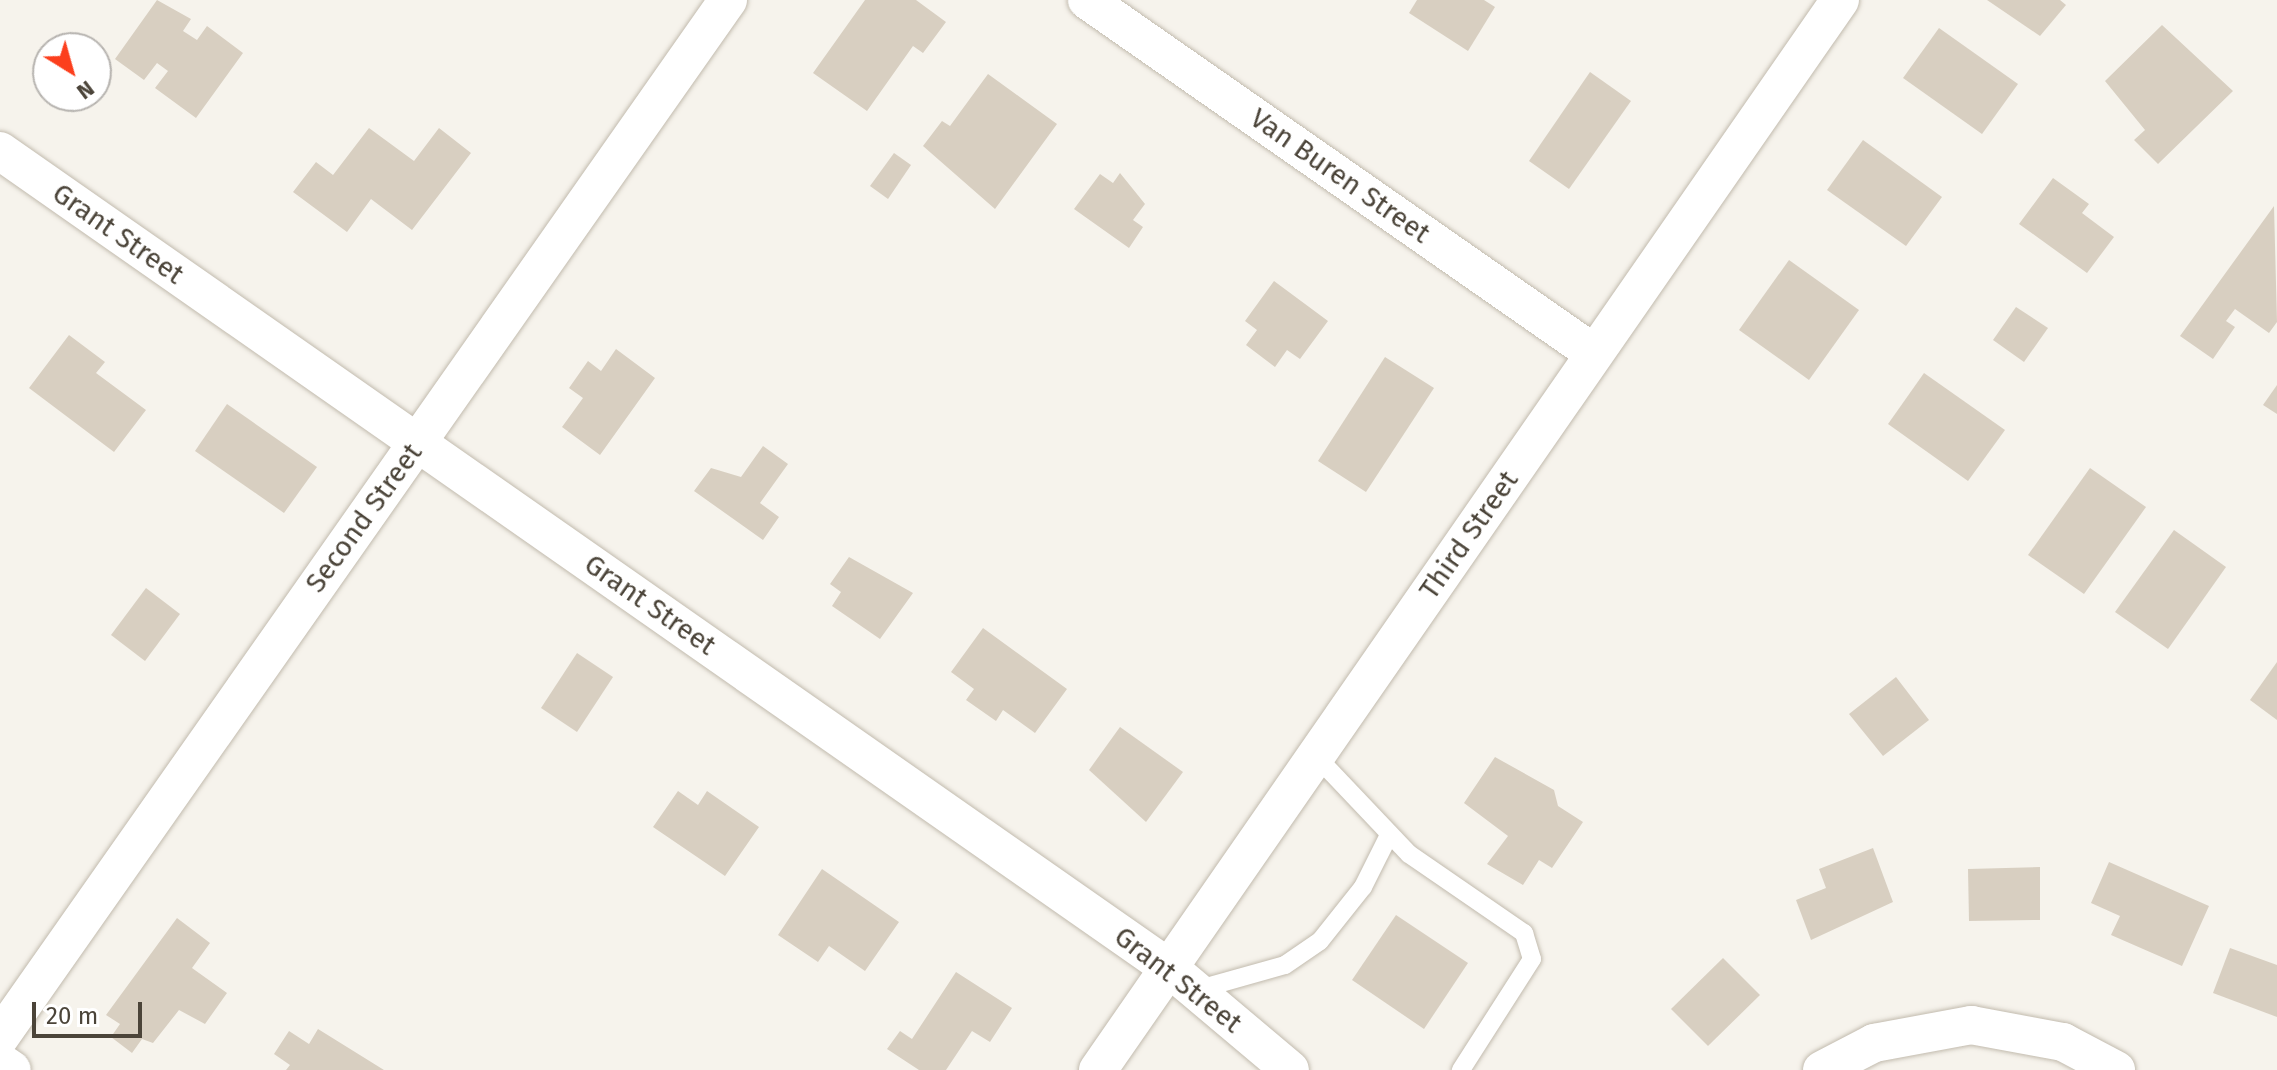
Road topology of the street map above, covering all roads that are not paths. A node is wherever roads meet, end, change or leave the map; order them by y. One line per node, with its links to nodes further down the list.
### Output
1 (728, 0): 6 (street, Second Street)
2 (1087, 0): 5 (street, Van Buren Street)
3 (1840, 0): 5 (street, Third Street)
4 (0, 151): 6 (street, Grant Street)
5 (1592, 352): 7 (street, Third Street)
6 (419, 440): 9 (street, Grant Street); 10 (street, Second Street)
7 (1316, 756): 8 (lane); 9 (street, Third Street)
8 (1388, 837): 9 (lane); 15 (lane)
9 (1182, 979): 13 (street, Third Street); 14 (street, Grant Street)
10 (0, 1037)
11 (0, 1062): 12 (street)
12 (12, 1070)
13 (1098, 1070)
14 (1290, 1070)
15 (1461, 1070)
16 (1822, 1070): 17 (street)
17 (2116, 1070)

